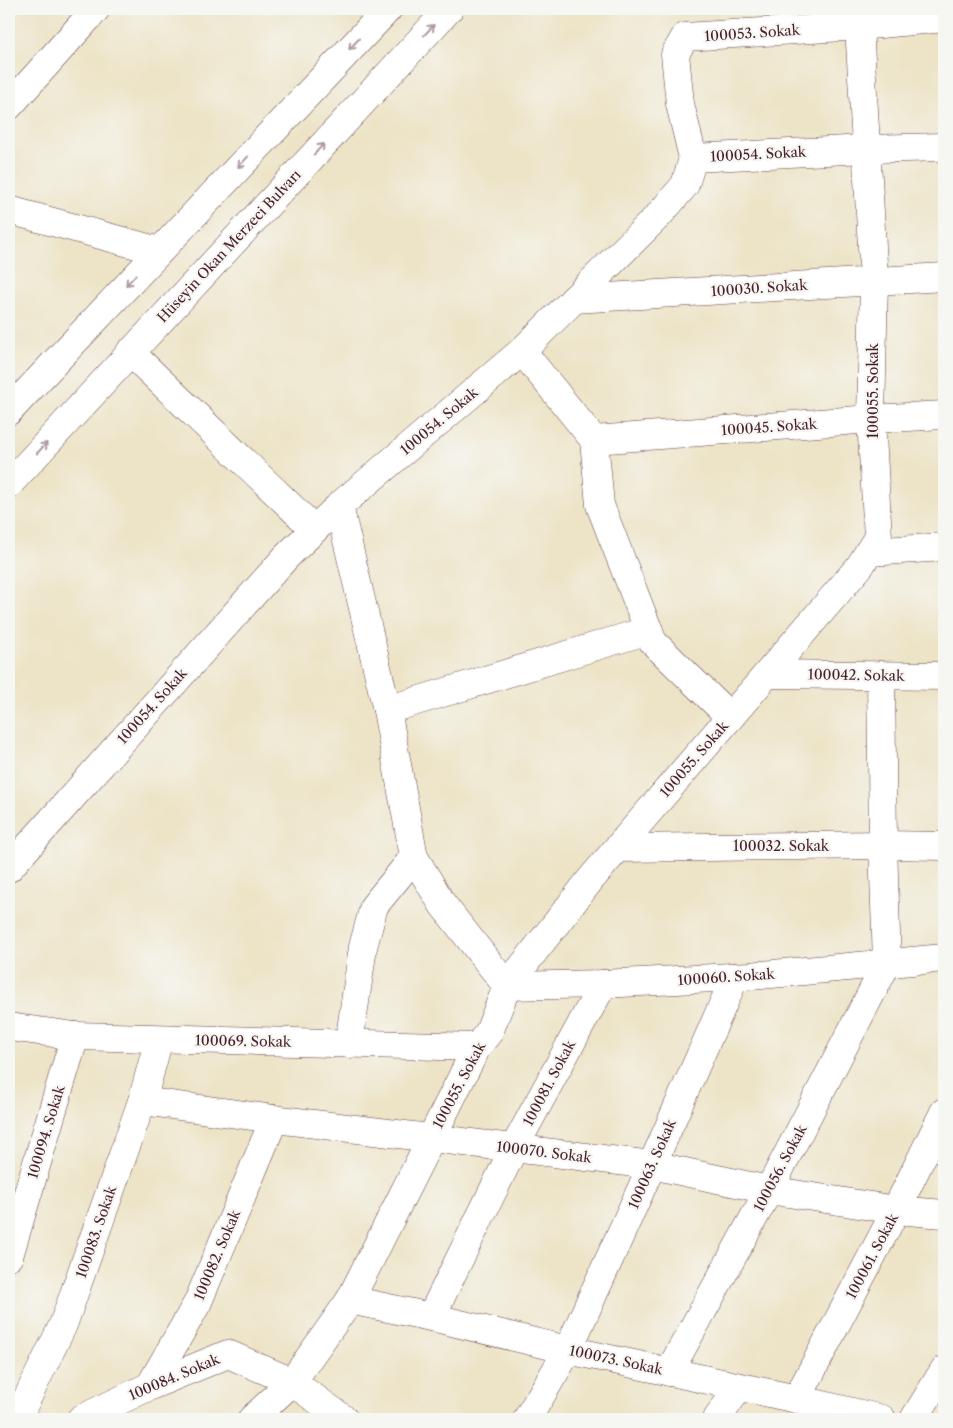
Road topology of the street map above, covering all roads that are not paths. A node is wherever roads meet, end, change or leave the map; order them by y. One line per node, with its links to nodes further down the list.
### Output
1 (96, 9): 7 (street)
2 (386, 9): 12 (street, one-way to 12)
3 (449, 9): 17 (street, Hüseyin Okan Merzeci Bulvarı, one-way to 3)
4 (824, 18): 6 (street, 100053. Sokak); 10 (street, 100053. Sokak)
5 (944, 18): 6 (street, 100053. Sokak)
6 (859, 26): 9 (street, 100055. Sokak)
7 (9, 106)
8 (944, 147): 9 (street, 100054. Sokak)
9 (866, 149): 10 (street, 100054. Sokak); 14 (street, 100055. Sokak)
10 (693, 158): 15 (street, 100054. Sokak)
11 (9, 210): 12 (street)
12 (159, 251): 18 (street, one-way to 18)
13 (944, 277): 14 (street, 100030. Sokak)
14 (874, 280): 15 (street, 100030. Sokak); 20 (street, 100055. Sokak)
15 (574, 299): 16 (street, 100054. Sokak)
16 (522, 351): 21 (street); 23 (street, 100054. Sokak)
17 (130, 352): 22 (street, Hüseyin Okan Merzeci Bulvarı, one-way to 17); 24 (street)
18 (9, 411)
19 (944, 415): 20 (street, 100045. Sokak)
20 (871, 419): 21 (street, 100045. Sokak); 26 (street, 100055. Sokak)
21 (594, 440): 27 (street)
22 (9, 484)
23 (339, 506): 24 (street, 100054. Sokak); 31 (street)
24 (314, 529): 37 (street, 100054. Sokak)
25 (944, 547): 26 (street)
26 (869, 552): 28 (street, 100055. Sokak)
27 (649, 630): 31 (street); 32 (street)
28 (767, 674): 29 (street, 100042. Sokak); 32 (street, 100055. Sokak)
29 (881, 676): 30 (street, 100042. Sokak); 33 (street)
30 (944, 676)
31 (387, 710): 36 (street)
32 (730, 717): 35 (street, 100055. Sokak)
33 (883, 845): 34 (street, 100032. Sokak); 35 (street, 100032. Sokak); 39 (street)
34 (944, 846)
35 (618, 848): 42 (street, 100055. Sokak)
36 (414, 857): 42 (street); 46 (street)
37 (9, 868)
38 (944, 958): 39 (street, 100060. Sokak)
39 (887, 963): 40 (street, 100060. Sokak); 54 (street, 100056. Sokak)
40 (735, 977): 41 (street, 100060. Sokak); 53 (street, 100063. Sokak)
41 (603, 984): 42 (street, 100060. Sokak); 52 (street, 100081. Sokak)
42 (508, 986): 47 (street, 100055. Sokak)
43 (9, 1027): 44 (street, 100069. Sokak)
44 (75, 1036): 45 (street, 100069. Sokak); 57 (street, 100094. Sokak)
45 (159, 1039): 46 (street, 100069. Sokak); 48 (street, 100083. Sokak)
46 (349, 1044): 47 (street, 100069. Sokak)
47 (477, 1047): 51 (street, 100055. Sokak)
48 (142, 1101): 50 (street, 100070. Sokak); 67 (street, 100083. Sokak)
49 (944, 1112): 55 (street, 100061. Sokak)
50 (274, 1119): 51 (street, 100070. Sokak); 64 (street, 100082. Sokak)
51 (431, 1138): 52 (street, 100070. Sokak); 58 (street, 100055. Sokak)
52 (514, 1148): 53 (street, 100070. Sokak); 59 (street, 100081. Sokak)
53 (652, 1165): 54 (street, 100070. Sokak); 60 (street, 100063. Sokak)
54 (769, 1190): 55 (street, 100070. Sokak); 62 (street, 100056. Sokak)
55 (896, 1210): 56 (street, 100070. Sokak); 66 (street, 100061. Sokak)
56 (944, 1214)
57 (9, 1256)
58 (350, 1300): 59 (street, 100073. Sokak); 63 (street, 100055. Sokak)
59 (431, 1317): 60 (street, 100073. Sokak)
60 (568, 1350): 62 (street, 100073. Sokak); 71 (street, 100063. Sokak)
61 (944, 1370): 74 (street)
62 (669, 1372): 65 (street, 100073. Sokak)
63 (292, 1382): 64 (street, 100084. Sokak); 69 (street, 100055. Sokak); 70 (street, 100084. Sokak)
64 (150, 1386): 68 (street, 100084. Sokak)
65 (739, 1387): 66 (street, 100073. Sokak); 72 (street)
66 (797, 1399): 73 (street, 100073. Sokak)
67 (17, 1419)
68 (82, 1419)
69 (252, 1419)
70 (344, 1419)
71 (527, 1419)
72 (717, 1419)
73 (882, 1419)
74 (914, 1419)

